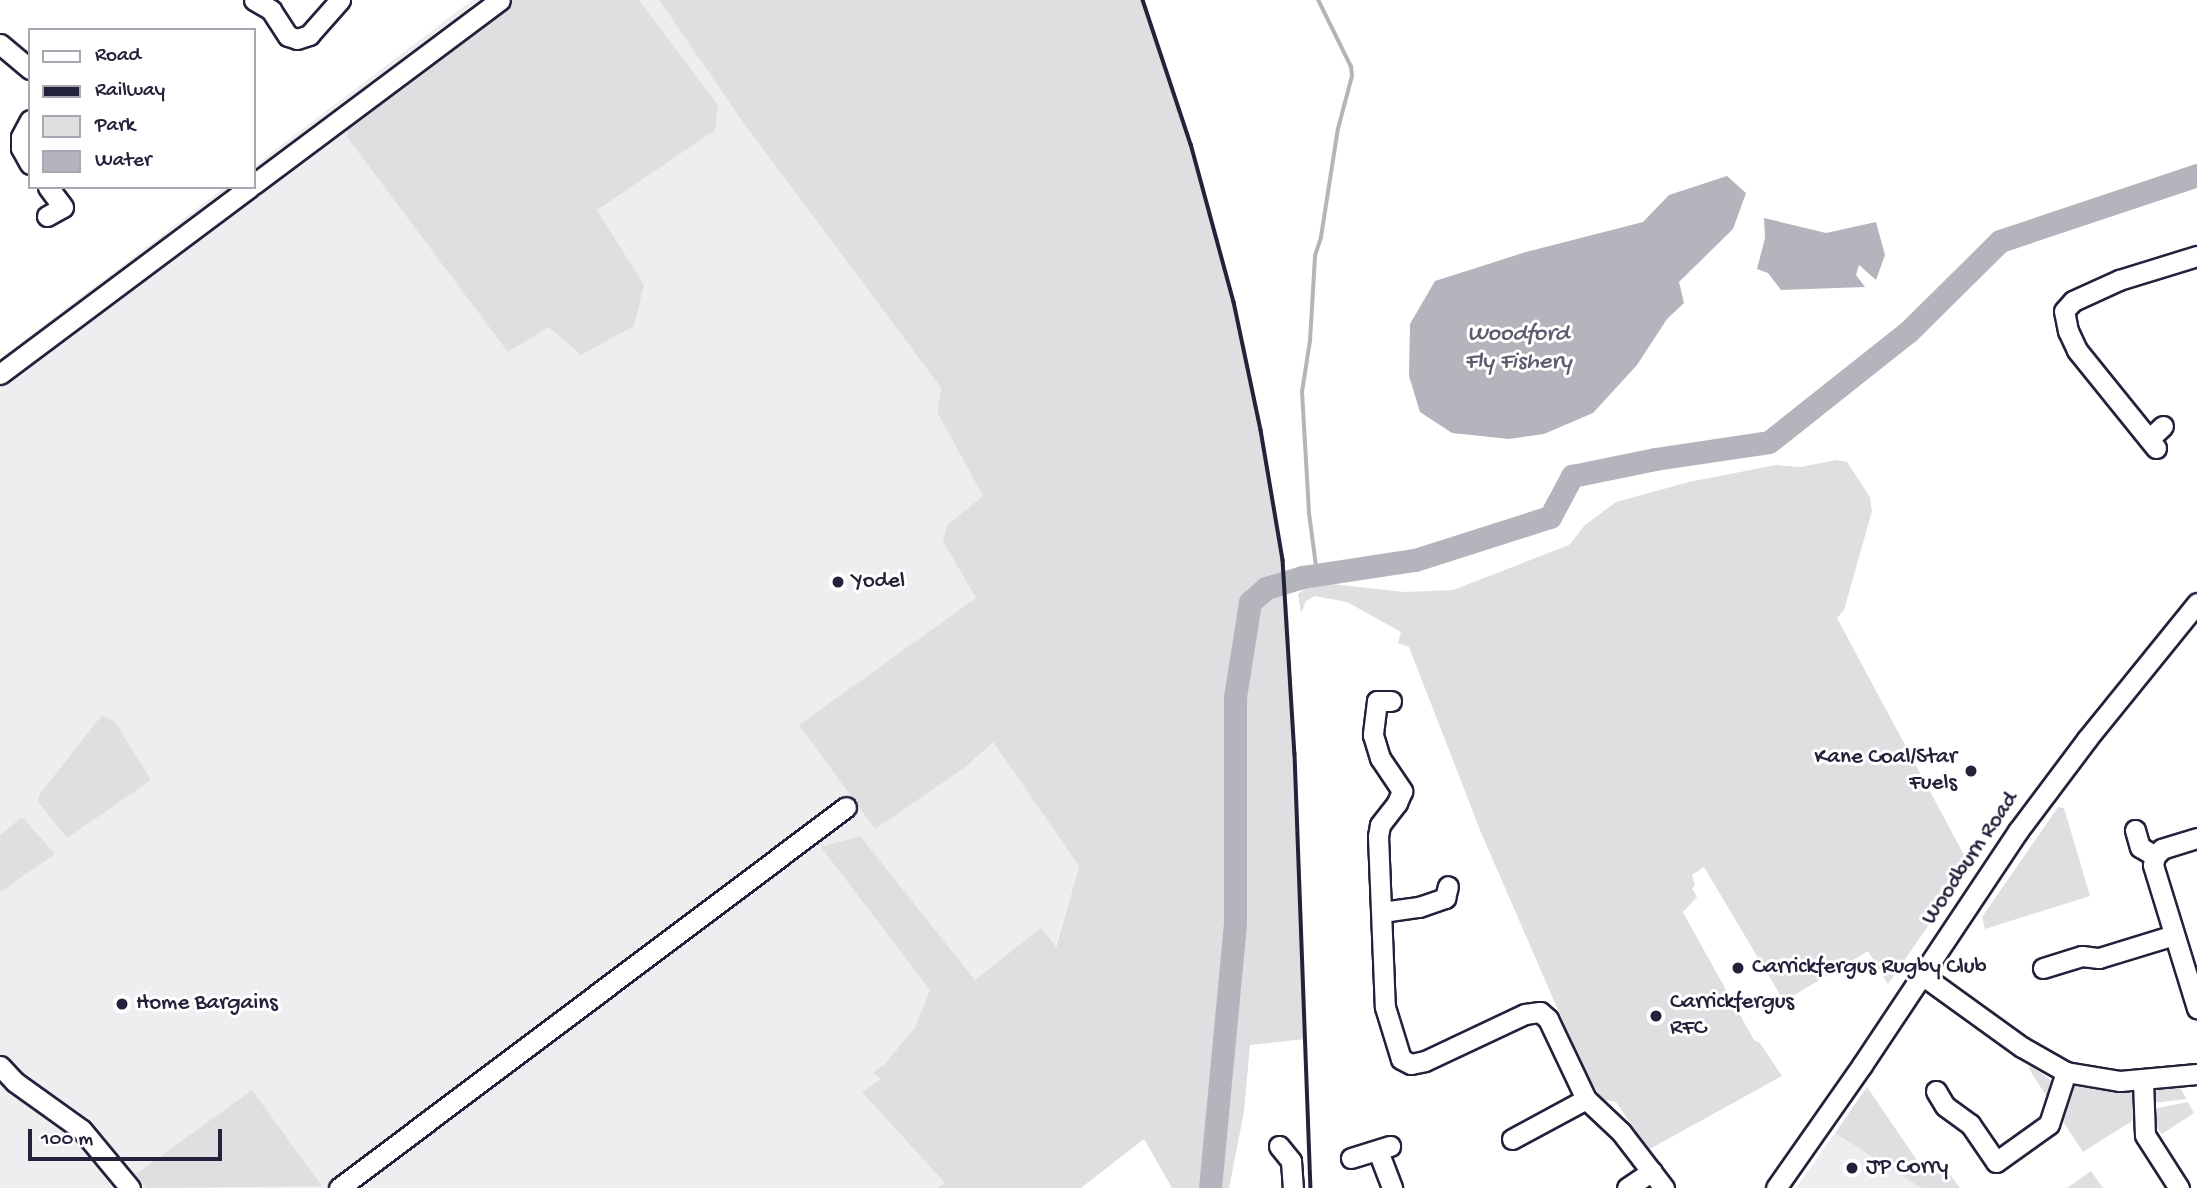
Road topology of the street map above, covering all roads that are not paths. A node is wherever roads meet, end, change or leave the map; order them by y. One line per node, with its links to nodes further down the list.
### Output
1 (254, 0): 2 (street)
2 (340, 0)
3 (500, 0): 8 (street)
4 (0, 44): 5 (street)
5 (28, 67)
6 (28, 124): 7 (street)
7 (28, 160)
8 (256, 183)
9 (50, 189): 11 (street)
10 (248, 189): 13 (street)
11 (47, 216)
12 (2197, 256): 14 (street)
13 (0, 374)
14 (2164, 426)
15 (2197, 603): 25 (street, Woodburn Road)
16 (1377, 700): 22 (street)
17 (846, 807): 38 (street)
18 (2135, 830): 20 (street)
19 (2197, 838): 20 (street)
20 (2155, 856): 23 (street)
21 (1447, 898): 22 (street)
22 (1382, 912): 32 (street)
23 (2174, 934): 24 (street); 26 (street)
24 (2043, 968)
25 (1922, 975): 28 (street); 43 (street, Woodburn Road)
26 (2197, 1008)
27 (0, 1066): 37 (street)
28 (2066, 1072): 30 (street); 31 (street)
29 (2197, 1074): 30 (street)
30 (2143, 1081): 44 (street)
31 (1936, 1091)
32 (1586, 1099): 33 (street); 36 (street)
33 (1511, 1139)
34 (1279, 1146): 39 (street)
35 (1351, 1158): 40 (street)
36 (1652, 1171): 41 (street); 42 (street)
37 (130, 1188)
38 (339, 1188)
39 (1293, 1188)
40 (1392, 1188)
41 (1628, 1188)
42 (1664, 1188)
43 (1776, 1188)
44 (2179, 1188)

